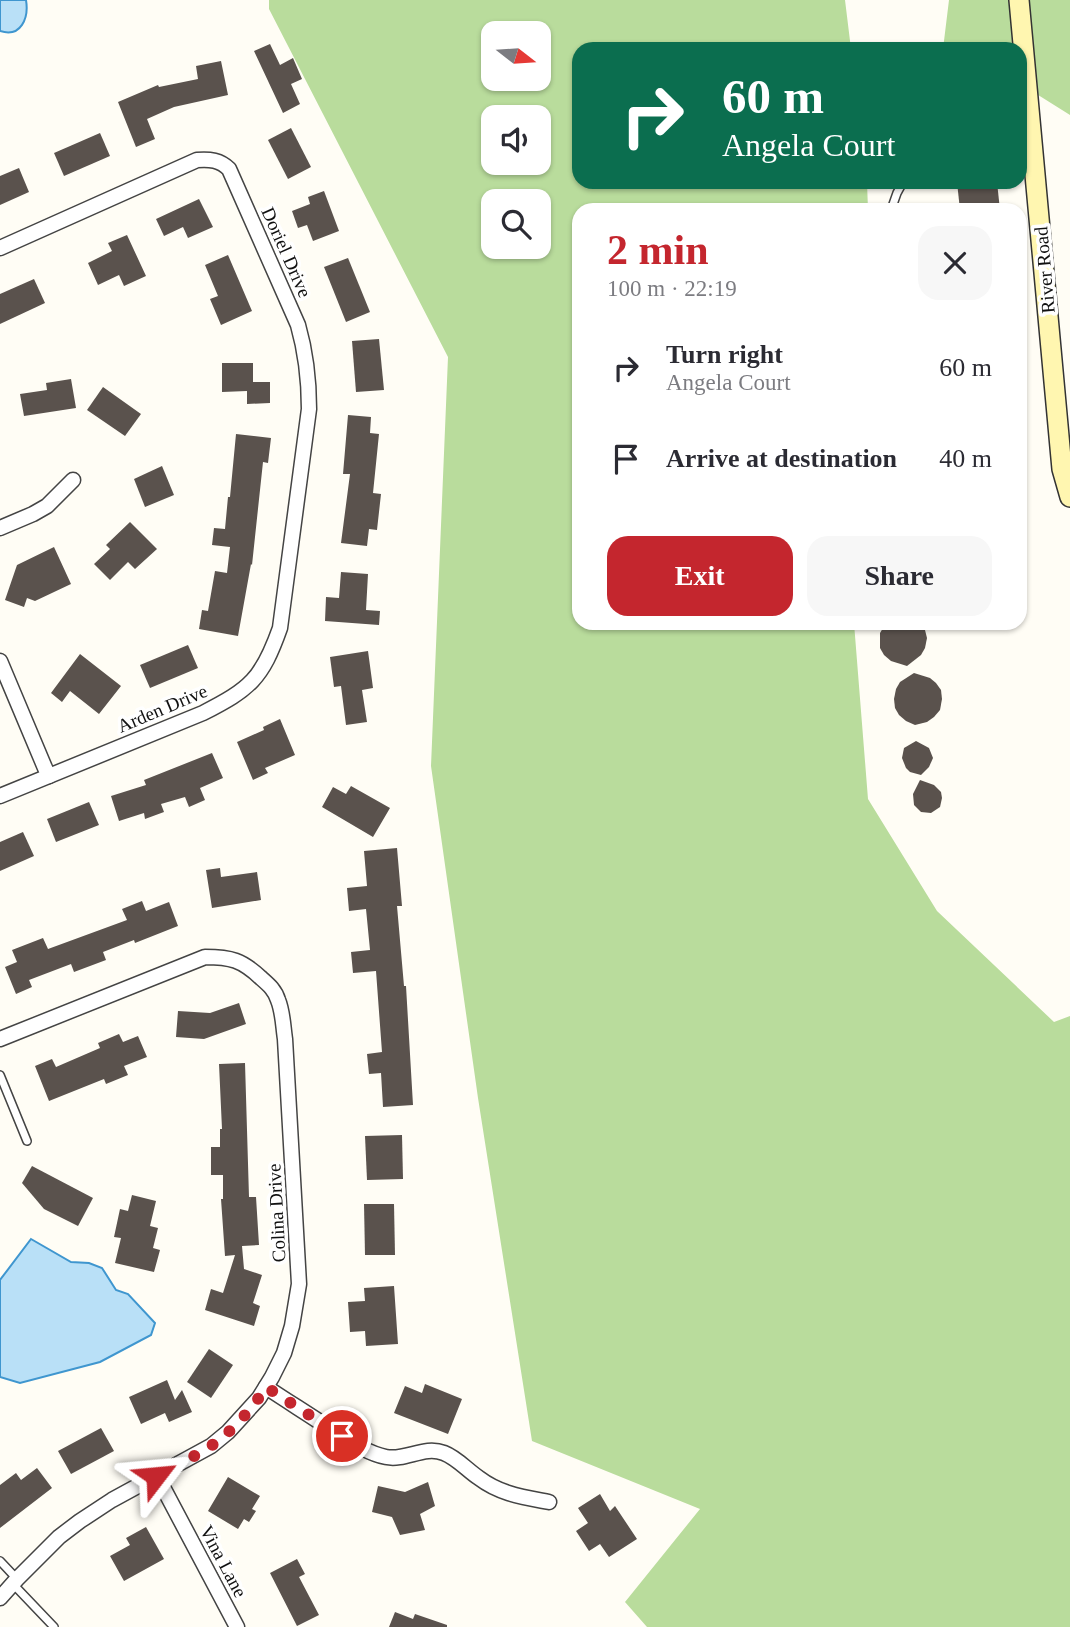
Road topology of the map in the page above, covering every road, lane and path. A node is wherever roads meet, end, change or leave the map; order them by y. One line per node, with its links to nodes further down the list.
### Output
1 (1019, 0): 2 (main road, River Road)
2 (1021, 42)
3 (1027, 142): 6 (main road, River Road)
4 (0, 248): 8 (street, Doriel Drive)
5 (73, 480): 7 (street)
6 (1070, 497)
7 (0, 528)
8 (284, 601): 10 (street, Arden Drive)
9 (0, 661): 10 (street)
10 (49, 776): 11 (street, Arden Drive)
11 (0, 796)
12 (0, 1039): 15 (street, Colina Drive)
13 (0, 1075): 14 (lane)
14 (27, 1141)
15 (266, 1387): 16 (street, Colina Drive); 17 (street)
16 (156, 1476): 19 (street, Colina Drive); 22 (street, Vina Lane)
17 (549, 1502)
18 (0, 1561): 19 (lane)
19 (15, 1581): 20 (street, Colina Drive); 21 (lane)
20 (0, 1598)
21 (54, 1627)
22 (237, 1627)

